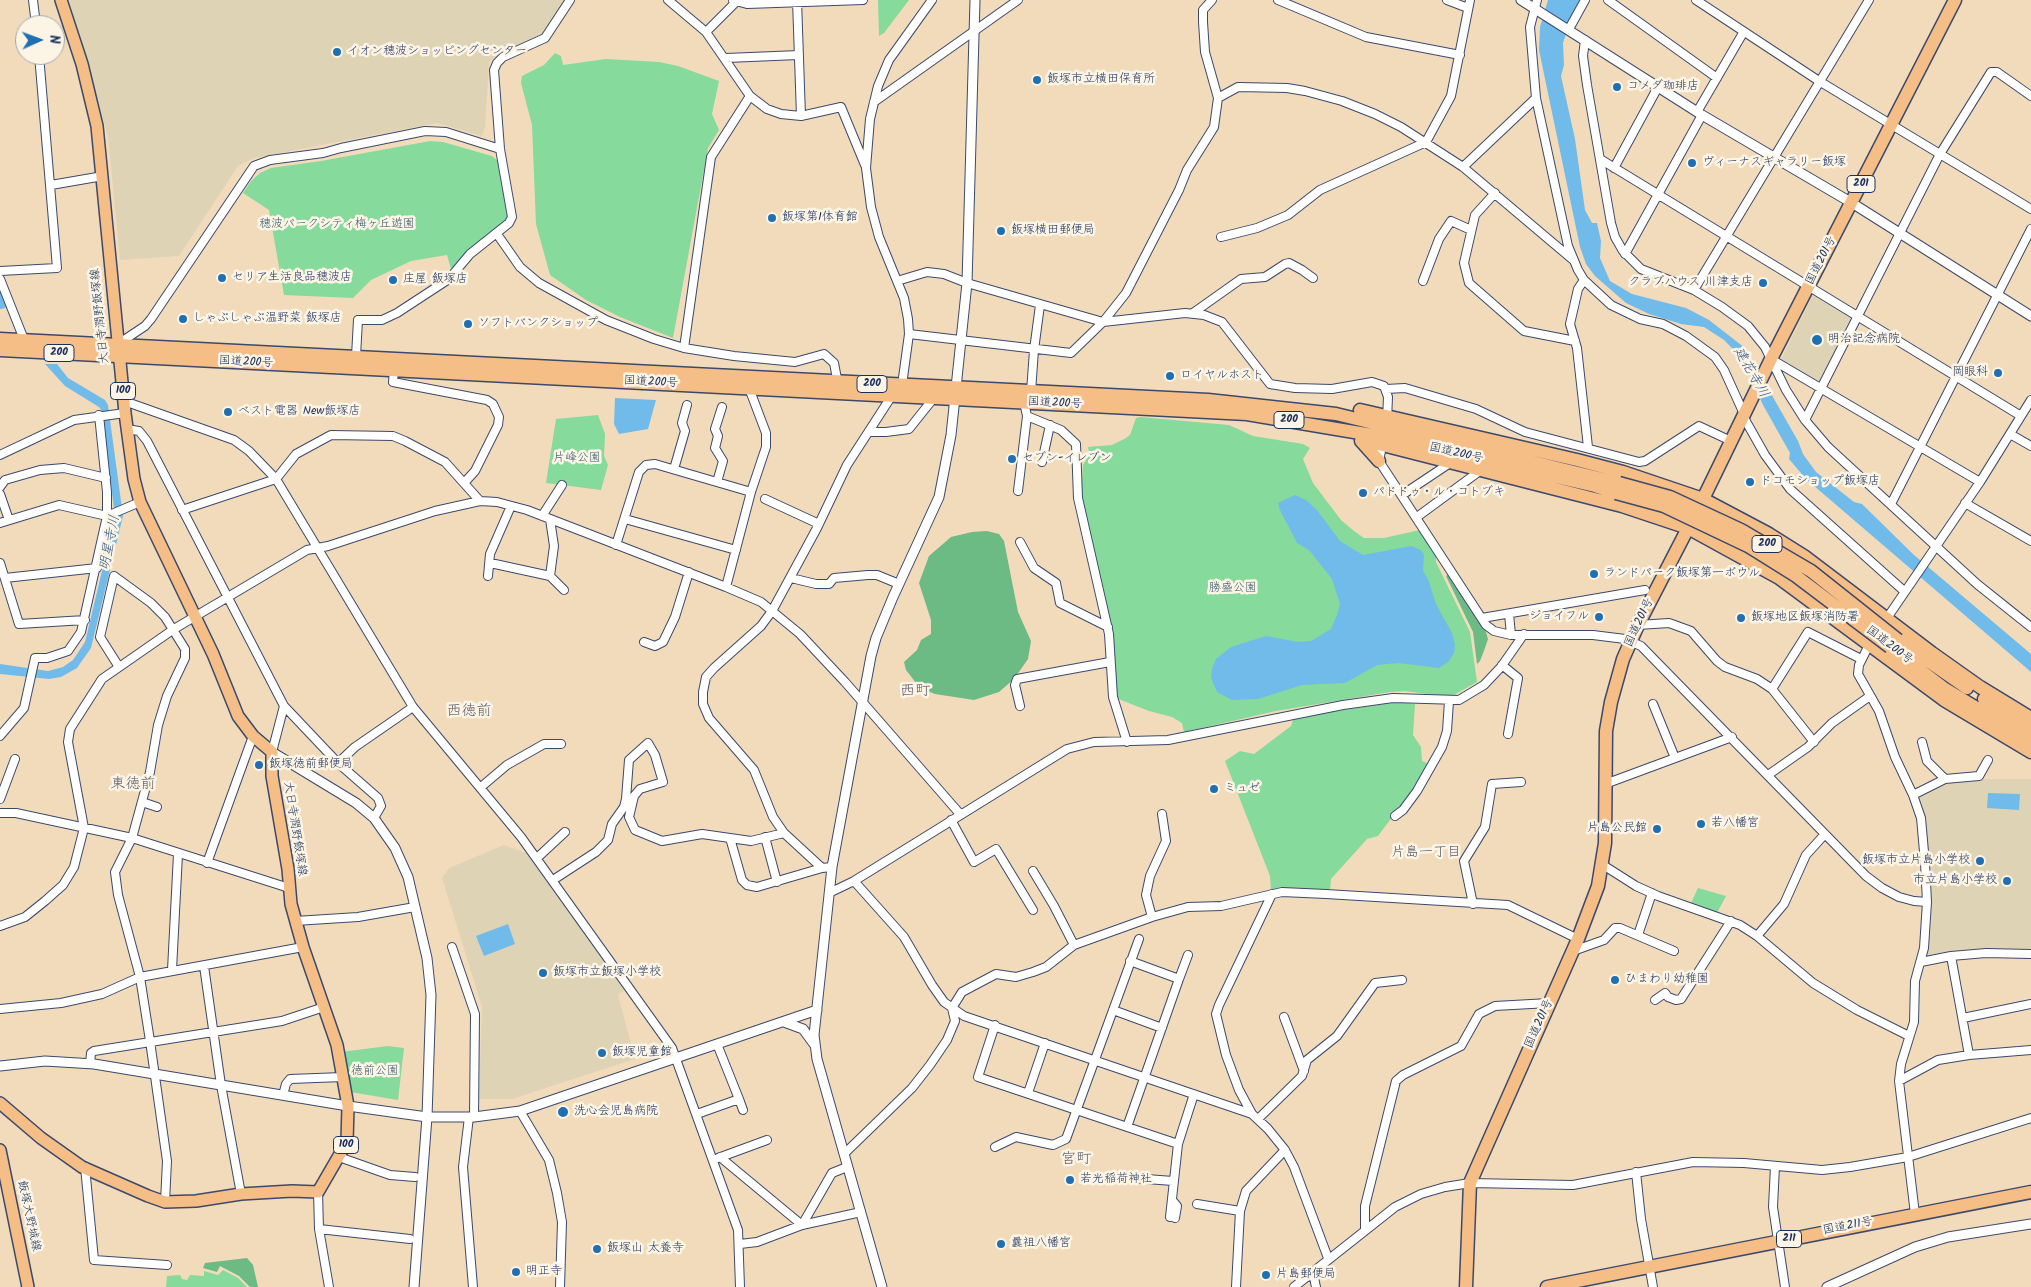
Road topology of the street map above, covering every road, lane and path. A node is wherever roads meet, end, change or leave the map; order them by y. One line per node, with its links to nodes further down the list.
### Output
1 (33, 0): 23 (street)
2 (61, 0): 52 (main road, 大日寺潤野飯塚線 / 100)
3 (570, 0): 45 (street)
4 (668, 0): 25 (street)
5 (850, 0): 6 (street); 20 (street)
6 (862, 0)
7 (932, 0): 40 (street)
8 (975, 0): 26 (street)
9 (1018, 0): 26 (street)
10 (1212, 0): 38 (street)
11 (1278, 0): 30 (street)
12 (1447, 0): 21 (street)
13 (1521, 0): 22 (street)
14 (1585, 0): 24 (street)
15 (1608, 0): 33 (street)
16 (1696, 0): 27 (street)
17 (1868, 0): 34 (street)
18 (1955, 0): 43 (highway, 国道201号 / 201)
19 (736, 1): 20 (street); 25 (street)
20 (797, 1): 29 (street)
21 (1469, 4): 30 (street)
22 (1536, 6): 24 (street); 39 (street)
23 (35, 15)
24 (1569, 29): 28 (street)
25 (706, 32): 31 (street)
26 (974, 32): 40 (street); 72 (street)
27 (1743, 33): 33 (street); 34 (street)
28 (1585, 40): 35 (street); 48 (street)
29 (799, 55): 31 (street); 42 (street)
30 (1460, 55): 44 (street)
31 (726, 58): 36 (street)
32 (40, 65): 53 (street)
33 (1717, 78): 41 (street)
34 (1819, 82): 43 (street); 47 (street)
35 (1658, 87): 41 (street); 51 (street)
36 (750, 96): 42 (street); 86 (street)
37 (2031, 96): 46 (street)
38 (1218, 98): 44 (street); 80 (street)
39 (1536, 98): 49 (street); 65 (street)
40 (874, 102): 50 (street)
41 (1699, 113): 47 (street); 55 (street)
42 (801, 116): 50 (street)
43 (1891, 124): 46 (street); 56 (highway, 国道201号 / 201)
44 (1426, 142): 49 (street); 63 (street)
45 (500, 149): 60 (street); 88 (street)
46 (1940, 154): 57 (street); 61 (street)
47 (1773, 157): 56 (street); 62 (street)
48 (1600, 159): 51 (street); 64 (street)
49 (1463, 167): 54 (street)
50 (866, 168): 70 (street)
51 (1614, 168): 55 (street)
52 (103, 176): 53 (street); 88 (main road, 大日寺潤野飯塚線 / 100)
53 (51, 185): 66 (street)
54 (1495, 193): 59 (street); 65 (street)
55 (1658, 194): 62 (street); 64 (street)
56 (1852, 203): 61 (street); 73 (highway, 国道201号 / 201)
57 (2031, 209)
58 (2031, 229): 75 (street)
59 (1472, 230): 71 (street); 84 (street)
60 (498, 234): 86 (street); 90 (street)
61 (1899, 234): 75 (street); 78 (street)
62 (1726, 236): 73 (street); 74 (street)
63 (1221, 237)
64 (1625, 254): 74 (street)
65 (1573, 260): 69 (street)
66 (0, 271)
67 (1313, 278): 77 (street)
68 (0, 279): 85 (street)
69 (1584, 280): 84 (street); 108 (street)
70 (897, 281): 72 (street); 81 (street)
71 (1423, 281)
72 (967, 283): 76 (street); 83 (street)
73 (1808, 287): 78 (street); 91 (highway, 国道201号 / 201)
74 (1694, 290): 91 (street)
75 (1997, 295): 79 (street); 93 (street)
76 (1040, 305): 80 (street); 89 (street)
77 (1192, 313): 80 (street); 98 (street)
78 (1857, 316): 93 (street); 97 (street)
79 (2031, 316)
80 (1103, 322): 89 (street)
81 (909, 334): 83 (street); 94 (street)
82 (0, 339): 85 (highway, 国道200号 / 200)
83 (961, 341): 89 (street); 99 (street)
84 (1575, 341): 122 (street)
85 (27, 346): 87 (highway, 国道200号 / 200); 88 (highway, 国道200号 / 200)
86 (684, 348): 96 (street)
87 (0, 350)
88 (118, 350): 90 (highway, 国道200号 / 200); 92 (highway, 国道200号 / 200); 104 (main road, 大日寺潤野飯塚線 / 100)
89 (1034, 350): 101 (street)
90 (356, 356): 96 (highway, 国道200号 / 200)
91 (1769, 363): 97 (street); 108 (highway, 国道201号 / 201); 113 (street)
92 (394, 370): 95 (highway, 国道200号 / 200); 134 (street)
93 (1955, 376): 112 (street); 123 (street)
94 (902, 385): 96 (highway, 国道200号 / 200); 99 (highway, 国道200号 / 200)
95 (749, 388): 96 (highway, 国道200号 / 200); 138 (street)
96 (838, 388): 100 (highway, 国道200号 / 200)
97 (1820, 388): 113 (street); 123 (street)
98 (1386, 389): 116 (street); 122 (street)
99 (955, 393): 101 (highway, 国道200号 / 200); 102 (highway, 国道200号 / 200); 172 (street)
100 (891, 397): 102 (highway, 国道200号 / 200); 117 (street)
101 (1027, 397): 106 (highway, 国道200号 / 200); 111 (street)
102 (933, 399): 117 (street)
103 (2031, 400): 112 (street)
104 (124, 401): 109 (main road, 大日寺潤野飯塚線 / 100); 131 (street)
105 (687, 405): 128 (street)
106 (1208, 406): 116 (highway, 国道200号 / 200); 116 (highway); 119 (highway)
107 (722, 407): 132 (street)
108 (1745, 412): 120 (highway, 国道201号 / 201); 174 (street)
109 (120, 414): 110 (street); 115 (main road, 大日寺潤野飯塚線 / 100)
110 (100, 415): 124 (street); 130 (street)
111 (1027, 416): 114 (street); 137 (street)
112 (2021, 416): 118 (street)
113 (1805, 420): 146 (street)
114 (1050, 425): 126 (street); 185 (street)
115 (126, 430): 143 (main road, 大日寺潤野飯塚線 / 100); 148 (street)
116 (1385, 431): 119 (highway); 125 (street); 127 (highway); 142 (highway); 192 (highway, 国道200号 / 200, bridge)
117 (869, 432): 156 (street)
118 (2010, 434): 121 (street); 133 (street)
119 (1359, 439): 125 (highway)
120 (1731, 441): 122 (street); 142 (highway, 国道201号 / 201)
121 (2031, 446)
122 (1588, 447)
123 (1919, 447): 133 (street); 146 (street)
124 (0, 454)
125 (1379, 461): 140 (street)
126 (1042, 462)
127 (1450, 463): 129 (highway); 140 (street)
128 (674, 469): 132 (street); 153 (street)
129 (1481, 470): 151 (street); 157 (highway)
130 (106, 478): 136 (street); 149 (street)
131 (276, 479): 134 (street); 148 (street); 162 (street)
132 (717, 482): 138 (street)
133 (1980, 482): 145 (street)
134 (464, 483): 144 (street)
135 (562, 485): 150 (street)
136 (0, 487)
137 (1018, 491)
138 (751, 492): 163 (street)
139 (0, 494): 154 (street)
140 (1402, 495): 151 (street)
141 (765, 498): 156 (street)
142 (1703, 499): 157 (highway, 国道201号 / 201); 182 (highway)
143 (140, 502): 149 (street); 180 (main road, 大日寺潤野飯塚線 / 100)
144 (480, 502): 147 (street); 162 (street)
145 (1965, 503): 158 (street); 161 (street)
146 (1891, 504): 161 (street)
147 (511, 506): 150 (street); 168 (street)
148 (182, 510): 177 (street)
149 (110, 514): 154 (street); 166 (street)
150 (542, 516): 152 (street)
151 (1417, 517): 181 (street)
152 (550, 519): 160 (street); 169 (street)
153 (624, 519): 160 (street); 163 (street)
154 (9, 520): 155 (street)
155 (0, 523)
156 (819, 524): 171 (street)
157 (1688, 528): 184 (highway, 国道201号 / 201); 193 (highway)
158 (2031, 541)
159 (1020, 542): 185 (street)
160 (616, 546): 167 (street)
161 (1934, 546): 174 (street); 186 (street)
162 (317, 547): 177 (street); 205 (street)
163 (736, 550): 173 (street)
164 (0, 564): 170 (street)
165 (495, 564): 169 (street)
166 (97, 568): 170 (street); 183 (street)
167 (689, 572): 173 (street); 191 (street)
168 (488, 576)
169 (550, 576): 175 (street)
170 (5, 578): 183 (street)
171 (791, 578): 172 (street); 178 (street)
172 (899, 584): 201 (street)
173 (726, 586): 178 (street)
174 (1905, 589): 182 (street)
175 (564, 590)
176 (1645, 590): 179 (street)
177 (228, 598): 180 (street); 203 (street)
178 (772, 611): 201 (street); 240 (street)
179 (1509, 614): 181 (street); 188 (street)
180 (195, 617): 187 (street); 210 (main road, 大日寺潤野飯塚線 / 100)
181 (1482, 618): 188 (street)
182 (1887, 618): 193 (street); 206 (highway)
183 (85, 620): 209 (street)
184 (1638, 624): 190 (highway, 国道201号 / 201); 198 (street)
185 (1108, 627): 195 (street)
186 (2031, 627)
187 (174, 629): 197 (street); 197 (street); 230 (street)
188 (1511, 634): 189 (street)
189 (1524, 634): 190 (street); 196 (street)
190 (1631, 641): 211 (street); 226 (highway, 国道201号 / 201)
191 (644, 642)
192 (1894, 643): 207 (highway, 国道200号 / 200); 212 (highway, 国道200号 / 200)
193 (1869, 644): 194 (street); 218 (highway)
194 (1861, 660): 198 (street); 199 (street)
195 (1110, 662): 204 (street); 213 (street)
196 (1502, 665): 200 (street); 208 (street)
197 (119, 667): 238 (street)
198 (1772, 689): 214 (street)
199 (1870, 696): 214 (street); 228 (street)
200 (1450, 701): 213 (street); 235 (street)
201 (863, 702): 233 (street); 250 (street)
202 (1653, 704): 219 (street)
203 (284, 706): 217 (street); 222 (street)
204 (1020, 706)
205 (414, 707): 222 (street); 227 (street)
206 (2031, 718)
207 (2031, 728)
208 (1508, 734)
209 (0, 736)
210 (253, 736): 217 (main road, 大日寺潤野飯塚線 / 100); 247 (street)
211 (1732, 737): 219 (street); 223 (street)
212 (2031, 741)
213 (1127, 742): 233 (street)
214 (1814, 742): 223 (street)
215 (1922, 742): 224 (street)
216 (561, 744): 227 (street)
217 (272, 752): 236 (street); 255 (main road, 大日寺潤野飯塚線 / 100)
218 (2031, 752)
219 (1675, 758): 226 (street)
220 (15, 759): 229 (street)
221 (1988, 760): 224 (street)
222 (338, 762): 236 (street)
223 (1768, 775): 241 (street)
224 (1945, 779): 228 (street)
225 (1521, 782): 260 (street)
226 (1605, 784): 248 (highway, 国道201号 / 201)
227 (481, 787): 246 (street)
228 (1913, 795): 259 (street)
229 (0, 799)
230 (142, 802): 231 (street); 243 (street)
231 (157, 807)
232 (0, 813): 238 (street)
233 (960, 814): 237 (street)
234 (1162, 814): 263 (street)
235 (1395, 816)
236 (374, 818): 261 (street)
237 (951, 820): 253 (street); 262 (street)
238 (84, 828): 243 (street); 266 (street)
239 (565, 832): 246 (street)
240 (784, 832): 242 (street); 249 (street)
241 (1825, 834): 259 (street); 268 (street)
242 (765, 837): 244 (street); 254 (street)
243 (132, 838): 245 (street); 282 (street)
244 (730, 838): 252 (street); 254 (street)
245 (178, 854): 247 (street); 281 (street)
246 (537, 858): 252 (street)
247 (207, 863): 255 (street)
248 (1602, 865): 257 (street); 271 (highway, 国道201号 / 201)
249 (822, 868): 250 (street); 254 (street)
250 (832, 868): 256 (street)
251 (1033, 871): 270 (street)
252 (553, 880): 306 (street)
253 (854, 880): 256 (street); 289 (street)
254 (777, 882)
255 (289, 888): 264 (main road, 大日寺潤野飯塚線 / 100)
256 (829, 893): 291 (street)
257 (1652, 893): 265 (street); 267 (street)
258 (1272, 894): 260 (street); 263 (street); 328 (street)
259 (1927, 902): 279 (street)
260 (1473, 904): 271 (street)
261 (415, 907): 264 (street); 326 (street)
262 (1033, 910)
263 (1152, 917): 270 (street)
264 (295, 921): 273 (main road, 大日寺潤野飯塚線 / 100)
265 (1731, 921): 268 (street); 285 (street)
266 (0, 926)
267 (1638, 935): 271 (street); 274 (street)
268 (1757, 936): 299 (street)
269 (1138, 940): 278 (street)
270 (1074, 945): 289 (street)
271 (1575, 945): 286 (highway, 国道201号 / 201)
272 (452, 946): 327 (street)
273 (303, 947): 280 (street); 288 (main road, 大日寺潤野飯塚線 / 100)
274 (1674, 951)
275 (2031, 954): 277 (street)
276 (1188, 955): 283 (street)
277 (1951, 956): 279 (street); 294 (street)
278 (1130, 961): 283 (street); 292 (street)
279 (1921, 962): 299 (street)
280 (204, 966): 281 (street); 298 (street)
281 (172, 970): 282 (street)
282 (140, 977): 290 (street); 300 (street)
283 (1179, 979): 297 (street)
284 (1402, 980): 310 (street)
285 (1655, 1000)
286 (1549, 1002): 347 (highway, 国道201号 / 201); 360 (street)
287 (2031, 1004): 294 (street)
288 (324, 1007): 298 (street); 312 (main road, 大日寺潤野飯塚線 / 100)
289 (952, 1008): 296 (street); 336 (street)
290 (0, 1009)
291 (817, 1010): 295 (street); 303 (street)
292 (1113, 1010): 297 (street); 307 (street)
293 (1284, 1017): 310 (street)
294 (1963, 1018): 305 (street)
295 (783, 1022): 302 (street); 303 (street)
296 (995, 1025): 301 (street); 316 (street)
297 (1162, 1028): 313 (street)
298 (214, 1031): 300 (street); 315 (street)
299 (1909, 1036): 314 (street)
300 (150, 1040): 308 (street); 311 (street)
301 (1045, 1043): 307 (street); 316 (street)
302 (718, 1044): 306 (street); 319 (street)
303 (814, 1044): 336 (street)
304 (2031, 1050): 305 (street)
305 (1969, 1055): 314 (street)
306 (677, 1059): 324 (street); 325 (street)
307 (1095, 1060): 313 (street); 323 (street)
308 (90, 1064): 309 (street); 311 (street)
309 (0, 1066)
310 (1304, 1071): 328 (street)
311 (155, 1074): 315 (street); 351 (street)
312 (343, 1077): 318 (street); 321 (main road, 大日寺潤野飯塚線 / 100)
313 (1145, 1077): 317 (street); 330 (street)
314 (1898, 1081): 338 (street)
315 (221, 1085): 318 (street); 350 (street)
316 (1028, 1093): 323 (street)
317 (1194, 1094): 328 (street); 332 (street)
318 (283, 1096): 321 (street)
319 (739, 1099): 322 (street); 325 (street)
320 (0, 1103): 342 (main road)
321 (348, 1106): 326 (street); 337 (main road, 大日寺潤野飯塚線 / 100)
322 (743, 1110)
323 (1078, 1110): 330 (street); 333 (street)
324 (520, 1111): 327 (street); 373 (street)
325 (697, 1114): 339 (street)
326 (427, 1117): 327 (street); 371 (street)
327 (471, 1117): 372 (street)
328 (1255, 1117): 335 (street)
329 (2031, 1118): 338 (street)
330 (1127, 1127): 332 (street)
331 (768, 1140): 339 (street)
332 (1178, 1144): 346 (street)
333 (995, 1147)
334 (0, 1150): 369 (main road, 飯塚大野城線)
335 (1285, 1150): 353 (street); 364 (street)
336 (844, 1154): 341 (street)
337 (339, 1157): 344 (street); 348 (main road, 大日寺潤野飯塚線 / 100)
338 (1908, 1157): 340 (street); 355 (street)
339 (716, 1158): 358 (street); 363 (street)
340 (1775, 1166): 343 (street); 362 (street)
341 (847, 1167): 354 (street); 358 (street)
342 (85, 1168): 351 (main road); 365 (street)
343 (1636, 1172): 347 (street); 366 (street)
344 (415, 1177)
345 (1133, 1178): 346 (street)
346 (1173, 1181): 356 (street)
347 (1470, 1183): 360 (street); 379 (highway, 国道201号 / 201)
348 (318, 1192): 350 (main road); 359 (street)
349 (2031, 1192): 355 (highway, 国道211号 / 211)
350 (241, 1194): 351 (main road)
351 (166, 1202)
352 (1197, 1204): 353 (street)
353 (1240, 1211): 376 (street)
354 (861, 1212): 358 (street); 375 (street)
355 (1915, 1214): 362 (highway, 国道211号 / 211)
356 (1172, 1217)
357 (2031, 1224): 383 (street)
358 (802, 1225): 363 (street)
359 (319, 1229): 361 (street); 370 (street)
360 (1365, 1229): 364 (street)
361 (410, 1239)
362 (1777, 1241): 366 (highway, 国道211号 / 211); 382 (street)
363 (740, 1244): 374 (street)
364 (1328, 1258): 367 (street)
365 (167, 1264)
366 (1650, 1267): 368 (highway, 国道211号 / 211); 381 (street)
367 (1313, 1273): 377 (street); 378 (street)
368 (1589, 1283): 380 (highway, 国道211号 / 211)
369 (28, 1287)
370 (329, 1287)
371 (414, 1287)
372 (473, 1287)
373 (560, 1287)
374 (740, 1287)
375 (882, 1287)
376 (1236, 1287)
377 (1294, 1287)
378 (1316, 1287)
379 (1466, 1287)
380 (1547, 1287)
381 (1653, 1287)
382 (1785, 1287)
383 (1827, 1287)

